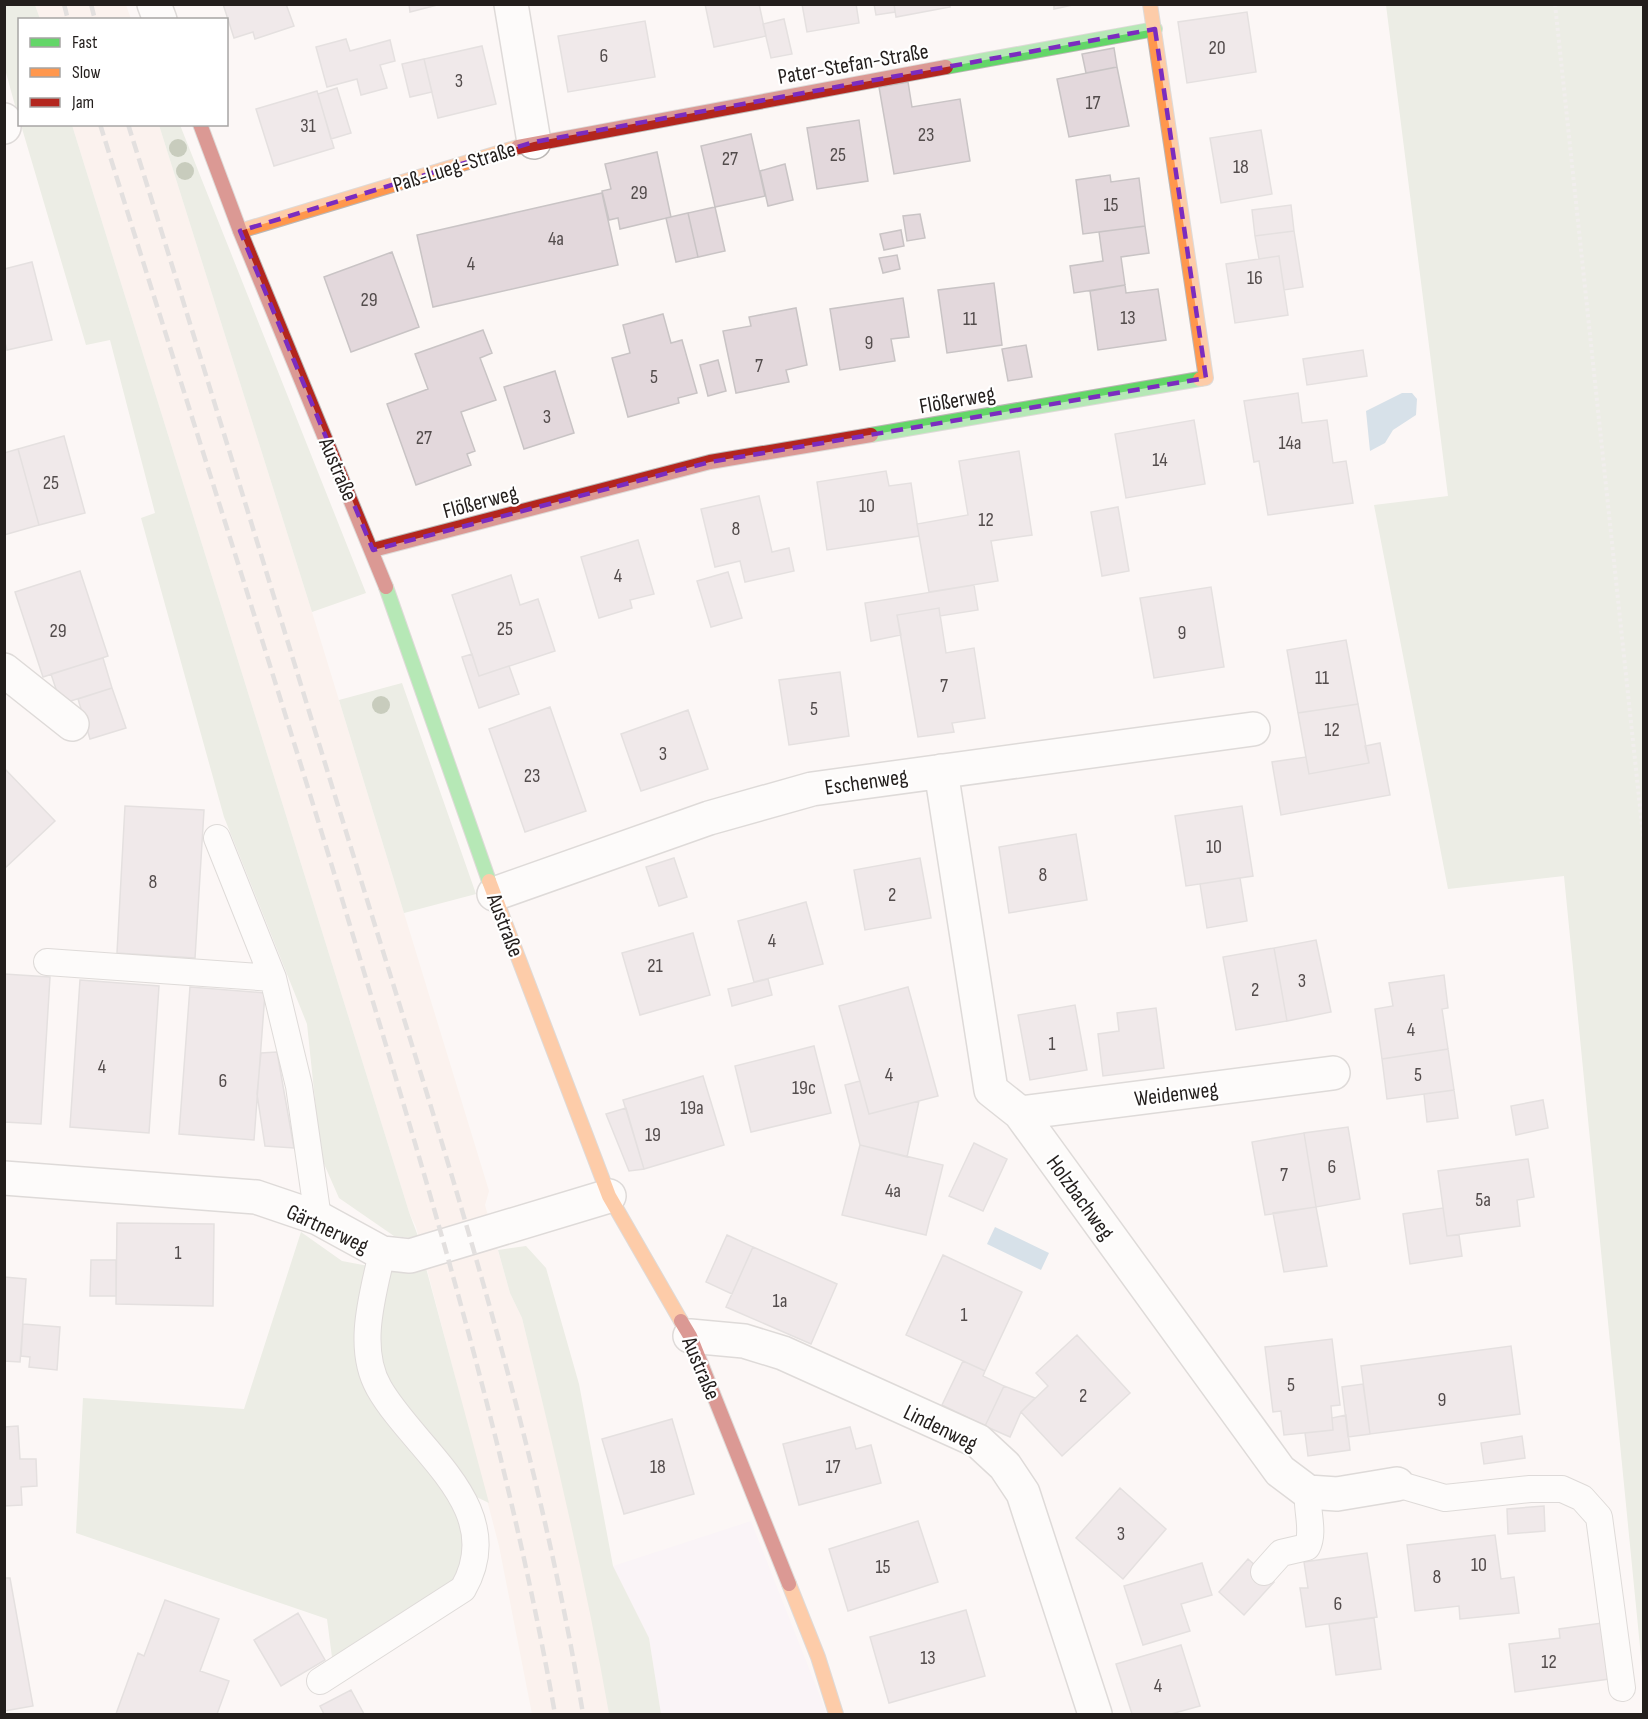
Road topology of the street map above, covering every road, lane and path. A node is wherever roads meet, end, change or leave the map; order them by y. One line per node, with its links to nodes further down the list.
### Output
1 (511, 4): 8 (street, Paß-Lueg-Straße)
2 (1150, 4): 4 (street)
3 (1554, 4): 16 (path)
4 (1155, 29): 8 (street, Pater-Stefan-Straße); 10 (street, Flößerweg)
5 (4, 120): 7 (street)
6 (201, 126): 9 (street, Austraße)
7 (4, 127)
8 (534, 142): 9 (street, Paß-Lueg-Straße)
9 (240, 231): 10 (street, Austraße)
10 (373, 550): 17 (street, Austraße)
11 (4, 670): 12 (street)
12 (72, 724)
13 (1253, 729): 14 (street, Eschenweg)
14 (941, 771): 17 (street, Eschenweg); 21 (street, Holzbachweg)
15 (217, 838): 19 (lane)
16 (1644, 845)
17 (494, 894): 23 (street, Austraße)
18 (48, 962): 19 (lane)
19 (273, 978): 24 (lane)
20 (1333, 1073): 21 (street, Weidenweg)
21 (1020, 1113): 28 (street, Holzbachweg)
22 (4, 1178): 24 (street, Gärtnerweg)
23 (609, 1196): 25 (street, Gärtnerweg); 26 (street, Austraße)
24 (318, 1218): 25 (street, Gärtnerweg)
25 (382, 1253): 30 (lane)
26 (690, 1336): 32 (street, Austraße); 33 (street, Lindenweg)
27 (1397, 1484): 28 (street); 31 (lane)
28 (1308, 1492): 29 (lane)
29 (1264, 1572)
30 (320, 1681)
31 (1622, 1688)
32 (836, 1714)
33 (1095, 1714)

